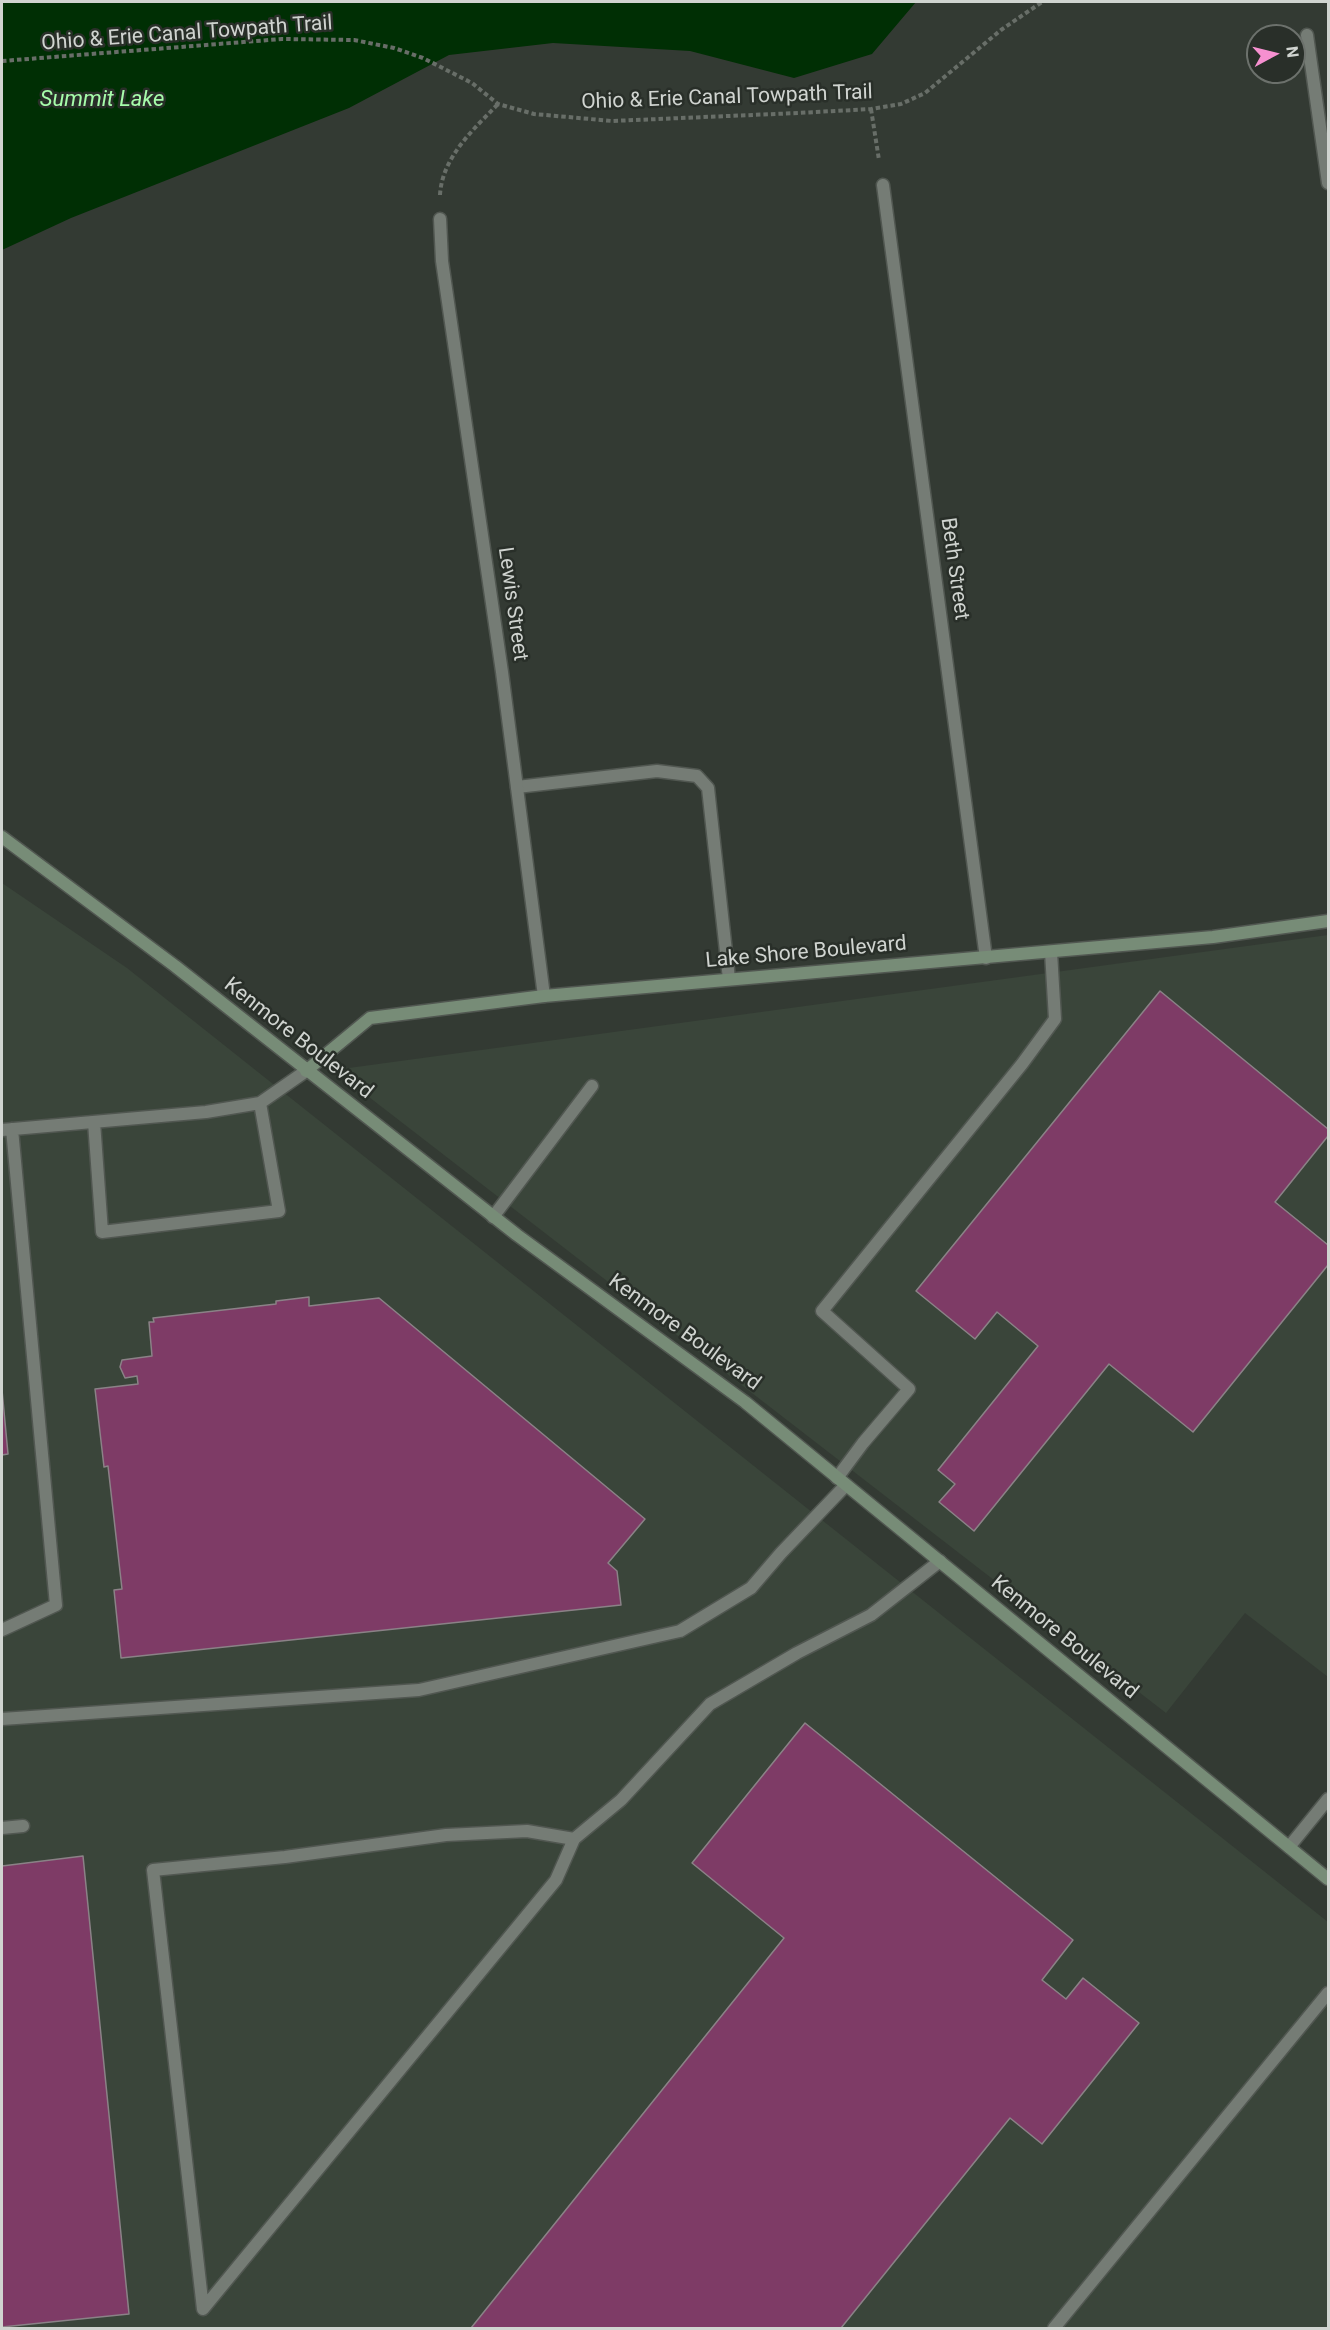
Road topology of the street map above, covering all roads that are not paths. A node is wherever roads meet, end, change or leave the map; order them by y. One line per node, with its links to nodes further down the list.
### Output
1 (1307, 35): 2 (street)
2 (1329, 183)
3 (883, 185): 9 (street, Beth Street)
4 (440, 219): 5 (street, Lewis Street)
5 (517, 787): 10 (street); 11 (street, Lewis Street)
6 (2, 837): 12 (main road, Kenmore Boulevard)
7 (1329, 921): 8 (main road, Lake Shore Boulevard)
8 (1051, 952): 9 (main road, Lake Shore Boulevard); 18 (street)
9 (986, 958): 10 (main road, Lake Shore Boulevard)
10 (729, 979): 11 (main road, Lake Shore Boulevard)
11 (544, 996): 12 (main road, Lake Shore Boulevard)
12 (306, 1071): 14 (street); 17 (main road, Kenmore Boulevard)
13 (592, 1086): 17 (street)
14 (260, 1104): 15 (street); 15 (street)
15 (94, 1122): 16 (street)
16 (7, 1129): 20 (street)
17 (493, 1217): 18 (main road, Kenmore Boulevard)
18 (842, 1481): 19 (main road, Kenmore Boulevard); 21 (street)
19 (940, 1561): 25 (street); 26 (main road, Kenmore Boulevard)
20 (2, 1630)
21 (2, 1719)
22 (1329, 1799): 26 (street)
23 (23, 1826): 24 (street)
24 (2, 1828)
25 (574, 1839): 25 (street)
26 (1289, 1847): 27 (main road, Kenmore Boulevard)
27 (1329, 1879)
28 (1329, 1993): 29 (street)
29 (1054, 2328)

